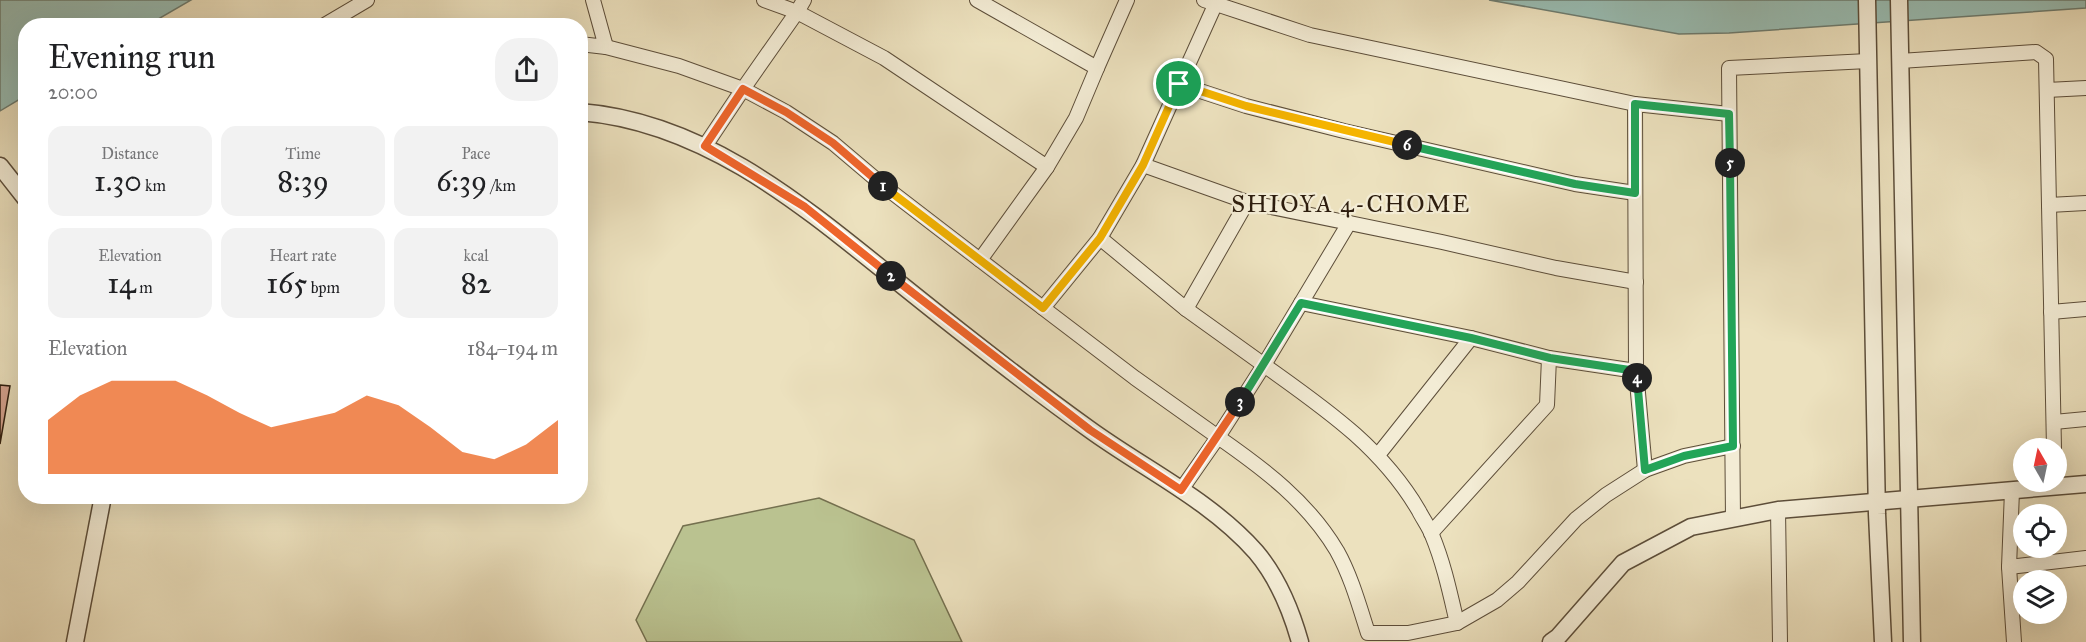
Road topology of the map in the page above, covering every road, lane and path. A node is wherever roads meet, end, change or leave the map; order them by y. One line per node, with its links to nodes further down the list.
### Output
1 (367, 0): 10 (street)
2 (593, 0): 12 (street)
3 (764, 0): 9 (street)
4 (977, 0): 15 (street)
5 (1127, 0): 15 (street)
6 (1867, 0): 13 (street)
7 (1899, 0): 14 (street)
8 (1210, 2): 16 (street); 20 (street)
9 (801, 6): 18 (street); 26 (street)
10 (337, 18)
11 (588, 45): 12 (street)
12 (606, 47): 18 (street)
13 (1868, 60): 22 (street); 57 (street)
14 (1900, 61): 19 (street); 56 (street)
15 (1097, 68): 26 (street)
16 (1179, 84): 25 (street); 28 (street)
17 (2086, 88): 19 (street)
18 (743, 89): 23 (street); 34 (street)
19 (2047, 90): 31 (street)
20 (1635, 104): 22 (street); 28 (street)
21 (588, 113): 23 (street)
22 (1729, 114): 49 (street)
23 (705, 146): 54 (street)
24 (0, 165): 27 (street)
25 (1143, 165): 29 (street); 33 (street)
26 (1047, 167): 34 (street)
27 (18, 188)
28 (1635, 193): 35 (street)
29 (1247, 202): 32 (street); 38 (street)
30 (2086, 202): 31 (street)
31 (2049, 205): 40 (street)
32 (1349, 223): 35 (street); 36 (street)
33 (1100, 238): 37 (street); 38 (street)
34 (980, 260): 37 (street)
35 (1636, 282): 44 (street)
36 (1301, 303): 41 (street); 43 (street)
37 (1043, 308): 47 (street)
38 (1186, 309): 43 (street)
39 (2086, 309): 40 (street)
40 (2051, 312): 46 (street)
41 (1471, 338): 42 (street); 50 (street)
42 (1550, 358): 44 (street); 61 (street)
43 (1264, 364): 47 (street); 50 (street)
44 (1636, 371): 51 (street)
45 (2086, 419): 46 (street)
46 (2054, 422): 48 (street)
47 (1218, 437): 54 (street); 64 (street)
48 (2054, 438)
49 (1733, 446): 51 (street); 60 (street)
50 (1378, 455): 61 (street)
51 (1645, 470): 64 (street)
52 (2067, 484): 53 (street)
53 (2086, 484)
54 (1181, 490): 66 (street)
55 (2012, 491): 56 (street); 63 (street)
56 (1911, 500): 57 (street); 70 (street)
57 (1877, 501): 59 (street); 69 (street)
58 (101, 504): 65 (street)
59 (1778, 510): 60 (street); 68 (street)
60 (1734, 519): 67 (street)
61 (1431, 533): 64 (street)
62 (2086, 558): 63 (street)
63 (2009, 567): 71 (street)
64 (1457, 623)
65 (75, 642)
66 (1300, 642)
67 (1551, 642)
68 (1780, 642)
69 (1882, 642)
70 (1912, 642)
71 (2014, 642)

